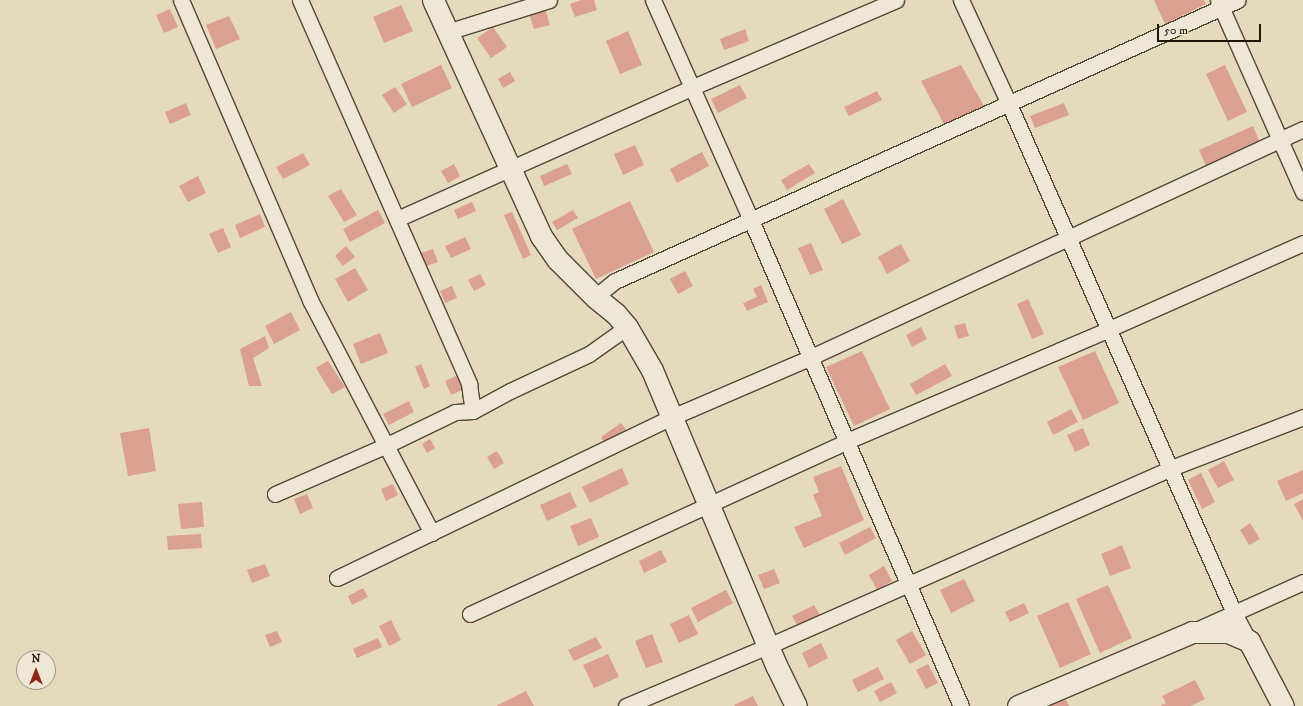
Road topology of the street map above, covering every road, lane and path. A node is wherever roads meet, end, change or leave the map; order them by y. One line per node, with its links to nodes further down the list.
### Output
1 (181, 0): 29 (street)
2 (300, 0): 17 (street)
3 (433, 0): 10 (street)
4 (549, 0): 10 (street)
5 (653, 0): 11 (street)
6 (896, 0): 11 (street)
7 (960, 0): 12 (street)
8 (1238, 0): 9 (street)
9 (1220, 4): 12 (street); 14 (street)
10 (447, 32): 15 (street)
11 (693, 87): 15 (street); 18 (street)
12 (1009, 104): 18 (street); 19 (street)
13 (1303, 129): 14 (street)
14 (1281, 139): 16 (street); 19 (street)
15 (511, 168): 17 (street); 21 (street)
16 (1303, 192)
17 (397, 219): 25 (street)
18 (751, 220): 21 (street); 24 (street)
19 (1068, 237): 23 (street); 24 (street)
20 (1303, 242): 23 (street)
21 (595, 297): 22 (street)
22 (627, 327): 25 (street); 27 (street)
23 (1109, 329): 28 (street); 30 (street)
24 (811, 357): 27 (street); 28 (street)
25 (474, 411): 29 (street)
26 (1303, 416): 30 (street)
27 (672, 417): 32 (street); 33 (street)
28 (847, 441): 32 (street); 36 (street)
29 (385, 446): 31 (street); 33 (street)
30 (1171, 468): 36 (street); 37 (street)
31 (275, 494)
32 (708, 505): 38 (street); 41 (street)
33 (432, 533): 34 (street)
34 (337, 578)
35 (1303, 582): 37 (street)
36 (908, 583): 41 (street); 44 (street)
37 (1234, 613): 39 (street); 40 (street)
38 (470, 614)
39 (1192, 632): 40 (street); 45 (street)
40 (1249, 641): 46 (street)
41 (768, 646): 42 (street); 43 (street)
42 (626, 706)
43 (796, 706)
44 (961, 706)
45 (1018, 706)
46 (1283, 706)

